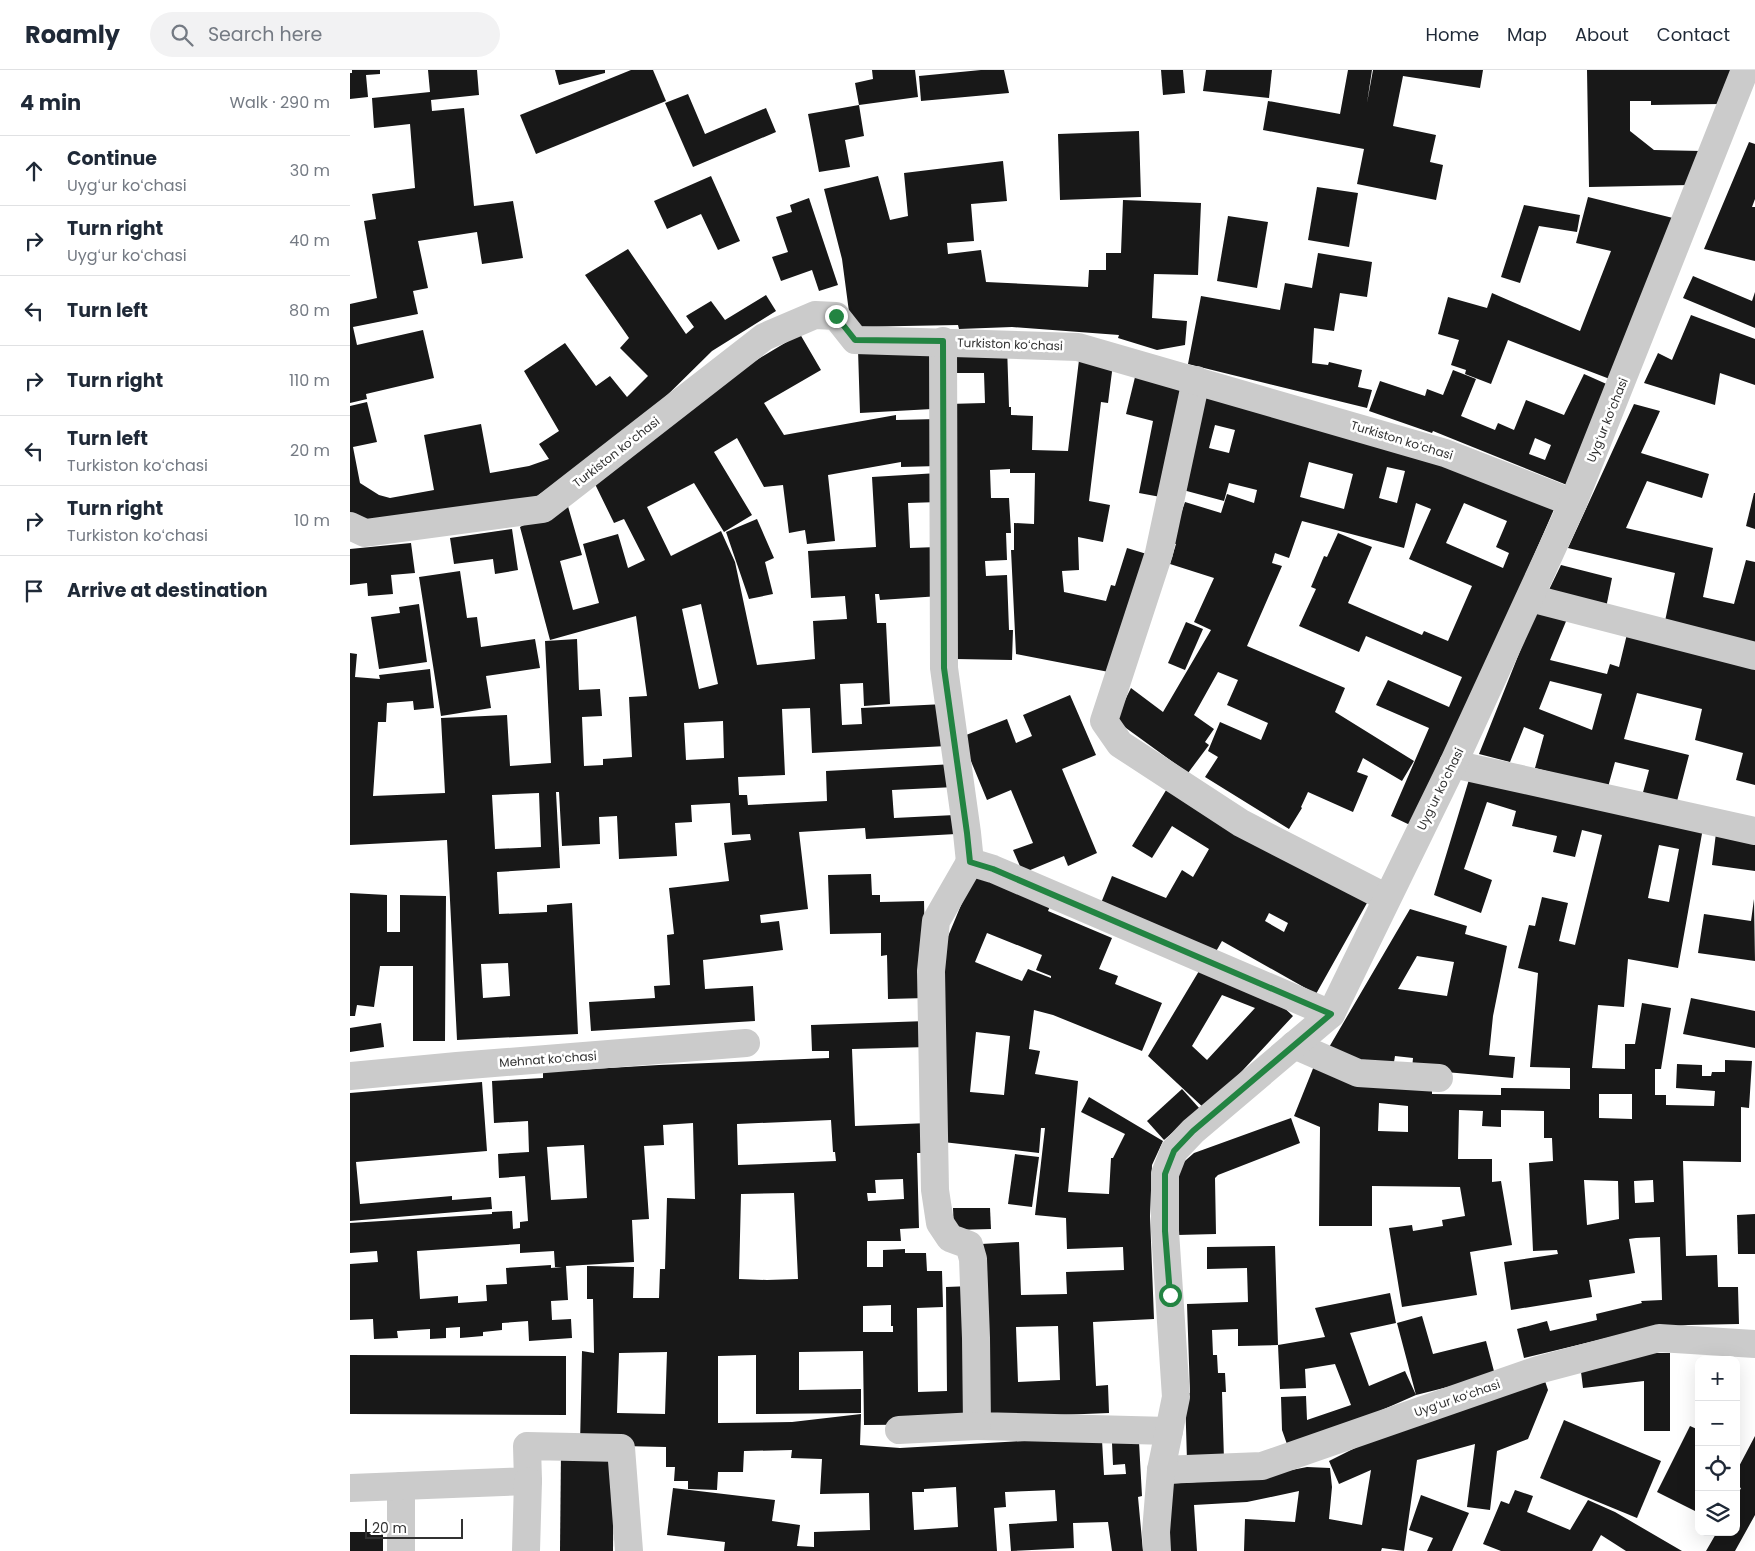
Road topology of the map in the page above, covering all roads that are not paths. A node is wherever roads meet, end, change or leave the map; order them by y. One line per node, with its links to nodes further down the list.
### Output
1 (1746, 70): 4 (street, Uygʻur koʻchasi)
2 (943, 341): 3 (street, Turkiston koʻchasi); 5 (street, Turkiston koʻchasi); 10 (street)
3 (1196, 380): 4 (street, Turkiston koʻchasi); 11 (street)
4 (1573, 503): 6 (street, Uygʻur koʻchasi)
5 (350, 526)
6 (1530, 598): 7 (street); 8 (street, Uygʻur koʻchasi)
7 (1755, 656)
8 (1453, 764): 9 (street); 11 (street, Uygʻur koʻchasi)
9 (1755, 830)
10 (970, 862): 12 (street); 18 (street)
11 (1387, 898): 12 (street, Uygʻur koʻchasi)
12 (1331, 1014): 14 (street, Uygʻur koʻchasi)
13 (746, 1044): 15 (street, Mehnat koʻchasi)
14 (1294, 1045): 16 (street); 20 (street, Uygʻur koʻchasi)
15 (350, 1076)
16 (1439, 1078)
17 (1755, 1344): 21 (street, Uygʻur koʻchasi)
18 (976, 1426): 19 (street); 20 (street)
19 (899, 1430)
20 (1169, 1431): 21 (street, Uygʻur koʻchasi)
21 (1161, 1470): 28 (street, Uygʻur koʻchasi)
22 (528, 1481): 23 (street); 26 (street); 27 (street)
23 (401, 1486): 24 (street); 25 (street)
24 (350, 1488)
25 (401, 1551)
26 (526, 1551)
27 (629, 1551)
28 (1157, 1551)

